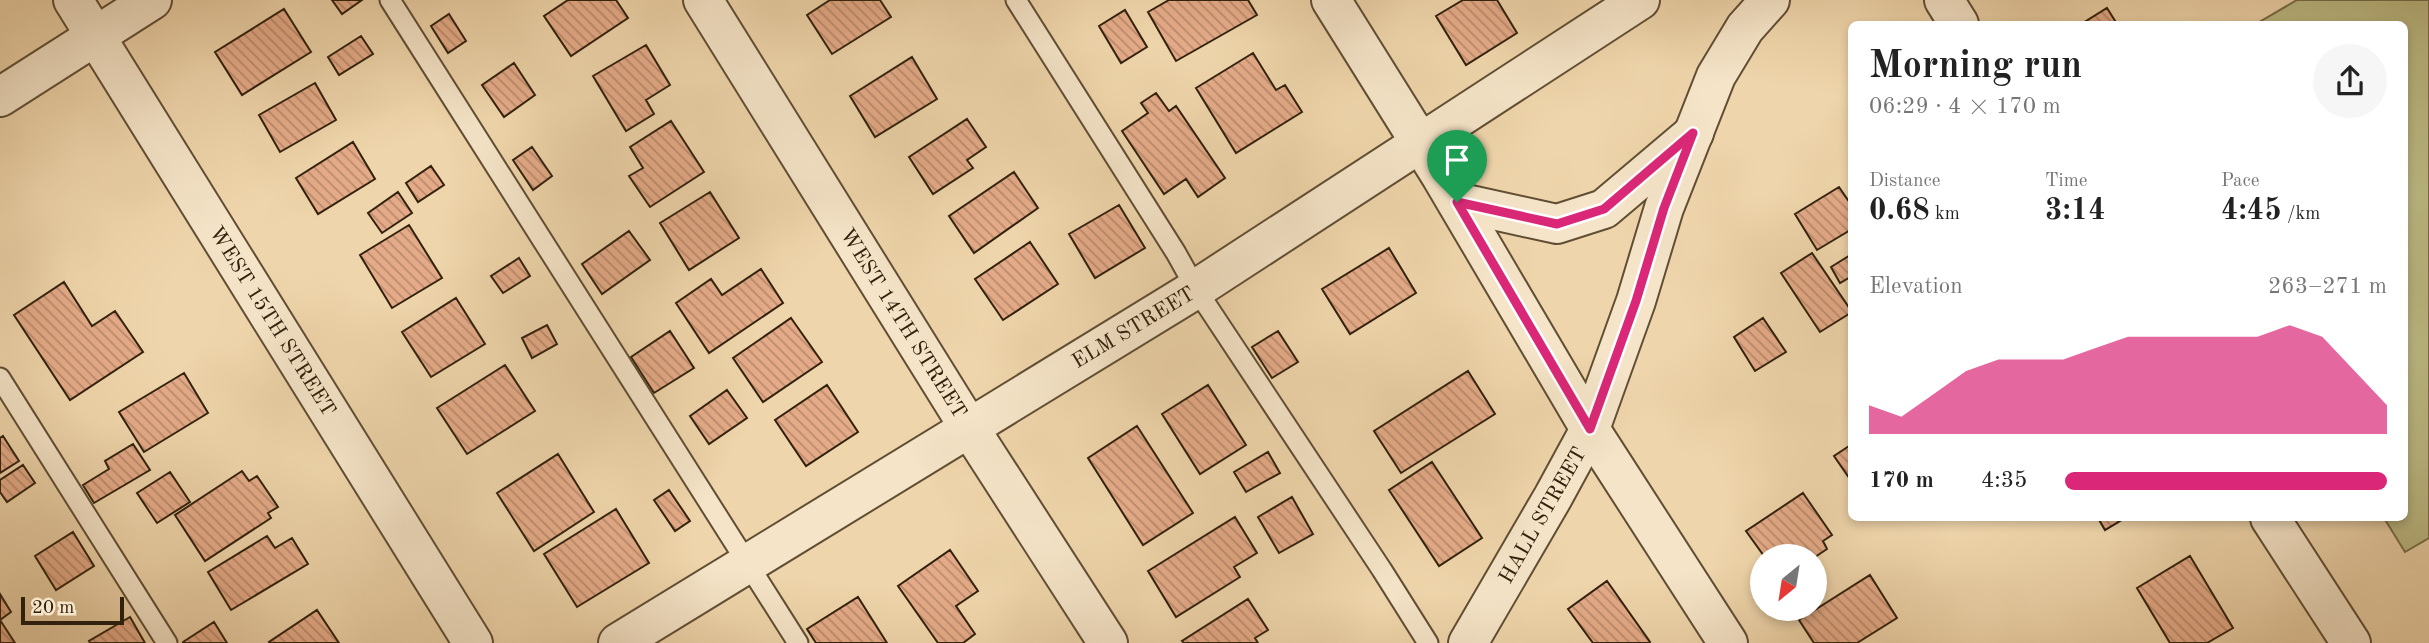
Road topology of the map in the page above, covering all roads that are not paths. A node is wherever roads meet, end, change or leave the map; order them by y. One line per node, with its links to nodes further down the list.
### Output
1 (74, 0): 11 (street, WEST 15TH STREET)
2 (152, 0): 11 (street)
3 (390, 0): 21 (lane)
4 (703, 0): 18 (street, WEST 14TH STREET)
5 (1016, 0): 16 (lane)
6 (1331, 0): 14 (street)
7 (1640, 0): 14 (street, ELM STREET)
8 (1770, 0): 13 (street, HALL STREET)
9 (1944, 0): 10 (street)
10 (1957, 21)
11 (97, 36): 12 (street); 23 (street, WEST 15TH STREET)
12 (0, 97)
13 (1693, 133): 15 (street); 19 (street, HALL STREET)
14 (1420, 142): 15 (street); 16 (street, ELM STREET)
15 (1457, 202): 19 (street)
16 (1196, 289): 18 (street, ELM STREET); 27 (lane)
17 (0, 378): 22 (lane)
18 (970, 429): 21 (street, ELM STREET); 26 (street, WEST 14TH STREET)
19 (1590, 429): 28 (street, HALL STREET); 29 (street)
20 (2272, 521): 30 (street)
21 (746, 563): 24 (street, ELM STREET); 25 (lane)
22 (167, 643)
23 (473, 643)
24 (618, 643)
25 (797, 643)
26 (1108, 643)
27 (1428, 643)
28 (1468, 643)
29 (1728, 643)
30 (2351, 643)

